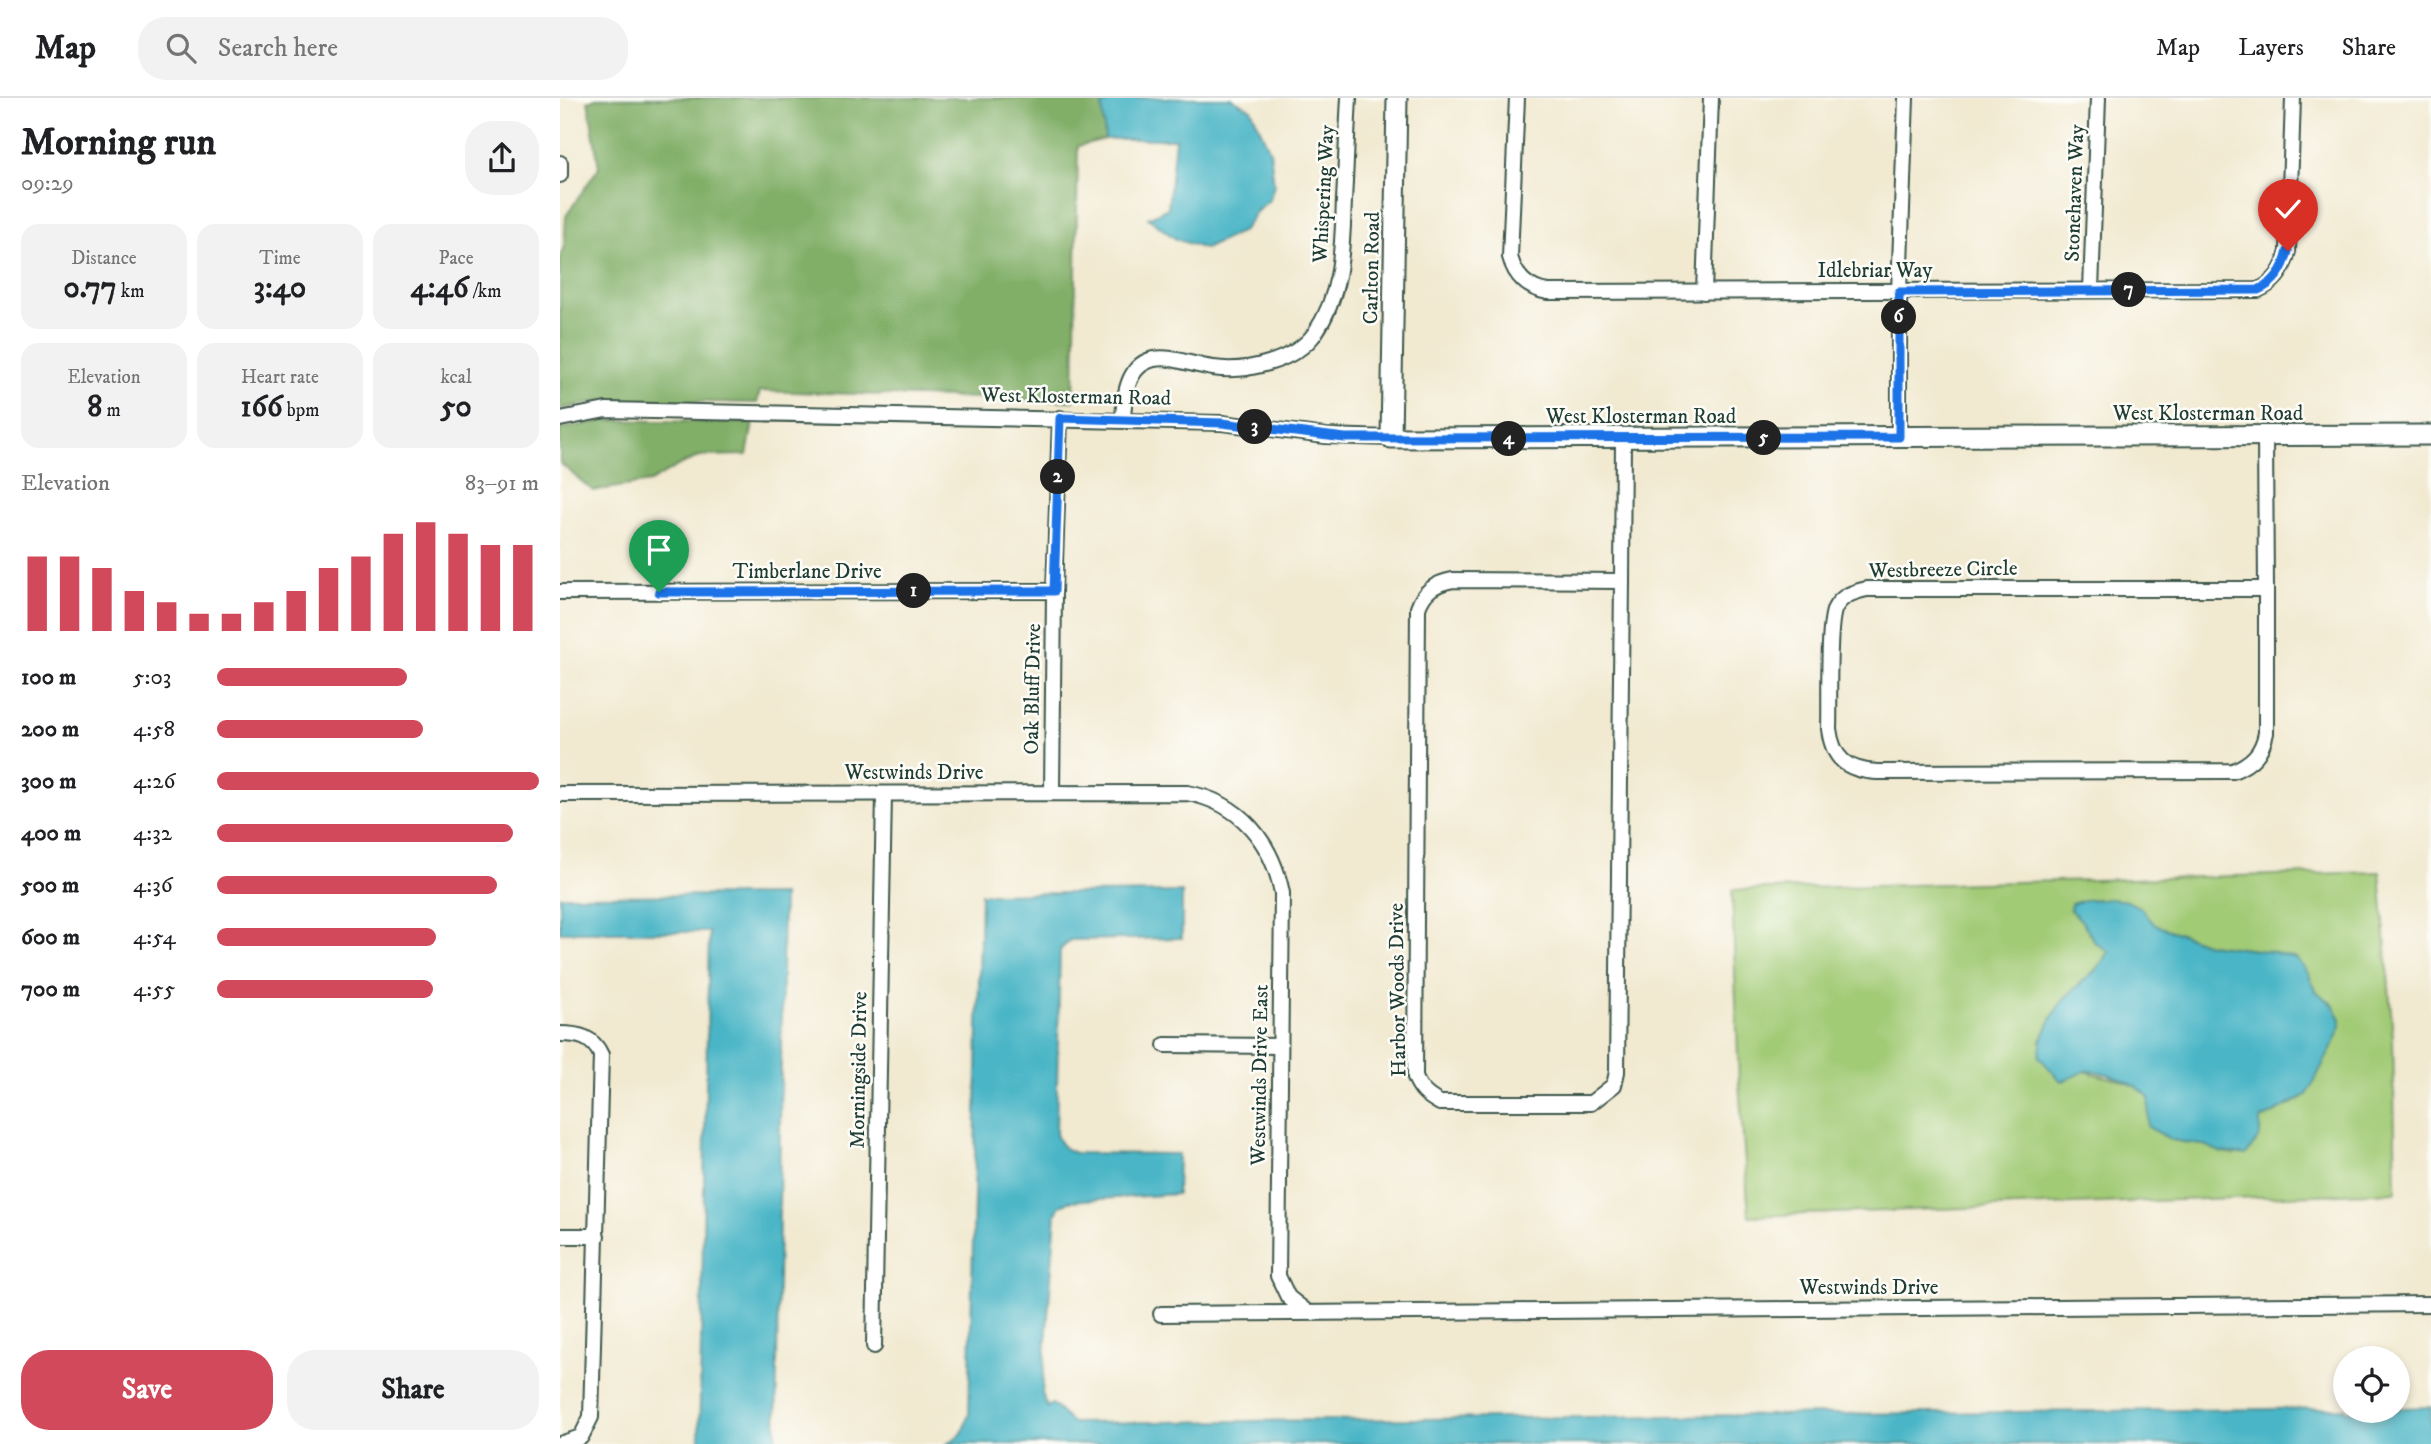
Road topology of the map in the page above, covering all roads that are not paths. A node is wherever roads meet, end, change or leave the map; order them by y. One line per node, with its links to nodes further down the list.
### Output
1 (1349, 98): 15 (street, Whispering Way)
2 (1397, 98): 19 (street, Carlton Road)
3 (1517, 98): 11 (street, Idlebriar Way)
4 (1711, 98): 11 (street)
5 (1906, 98): 12 (street)
6 (2098, 98): 10 (street, Stonehaven Way)
7 (2293, 98): 10 (street, Idlebriar Way)
8 (560, 163): 9 (street)
9 (560, 175)
10 (2091, 290): 12 (street, Idlebriar Way)
11 (1704, 292): 12 (street, Idlebriar Way)
12 (1899, 292): 18 (street)
13 (1060, 418): 14 (street, West Klosterman Road); 15 (street, West Klosterman Road); 23 (street, Oak Bluff Drive)
14 (560, 419)
15 (1123, 420): 19 (street, West Klosterman Road)
16 (2431, 435): 17 (street, West Klosterman Road)
17 (2265, 436): 18 (street, West Klosterman Road); 22 (street)
18 (1899, 437): 20 (street, West Klosterman Road)
19 (1391, 438): 20 (street, West Klosterman Road)
20 (1623, 439): 21 (street, Harbor Woods Drive)
21 (1622, 581): 21 (street, Harbor Woods Drive)
22 (2266, 589): 22 (street, Westbreeze Circle)
23 (1054, 591): 24 (street, Timberlane Drive); 25 (street, Oak Bluff Drive)
24 (560, 592)
25 (1052, 792): 27 (street, Westwinds Drive); 28 (street, Westwinds Drive)
26 (560, 794): 27 (street, Westwinds Drive)
27 (884, 794): 37 (street, Morningside Drive)
28 (1256, 832): 31 (street, Westwinds Drive East)
29 (560, 1034): 33 (street)
30 (1165, 1045): 31 (street)
31 (1279, 1046): 35 (street, Westwinds Drive East)
32 (560, 1236): 33 (street)
33 (597, 1236): 38 (street)
34 (2431, 1304): 35 (street, Westwinds Drive)
35 (1307, 1312): 36 (street, Westwinds Drive)
36 (1161, 1314)
37 (874, 1346)
38 (564, 1443)

